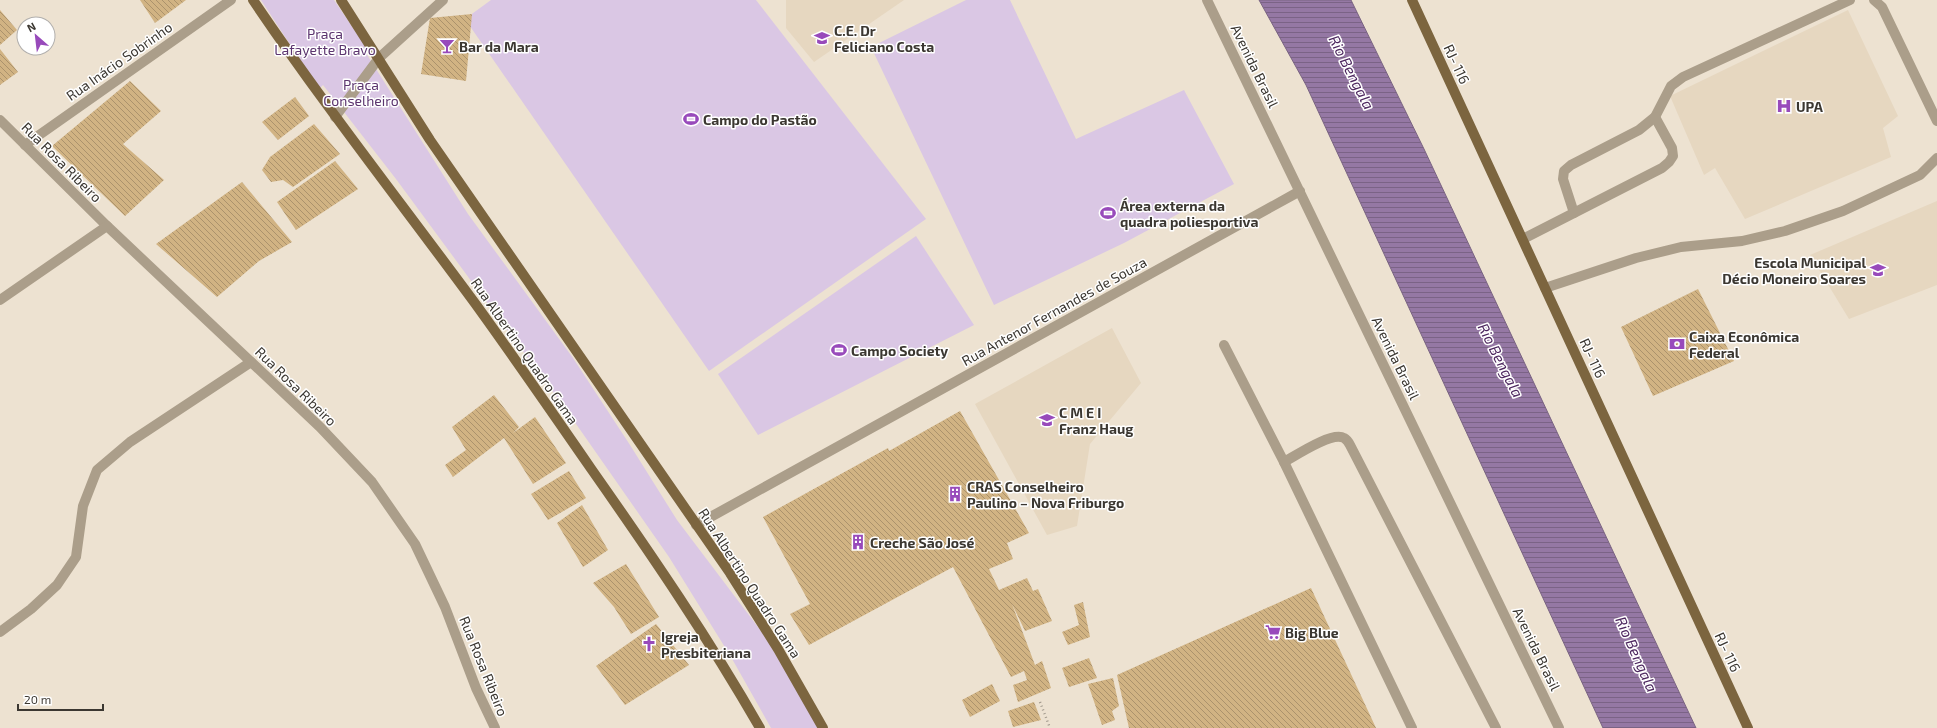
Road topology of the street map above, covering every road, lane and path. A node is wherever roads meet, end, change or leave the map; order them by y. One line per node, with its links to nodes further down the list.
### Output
1 (231, 0): 14 (street, Rua Inácio Sobrinho)
2 (253, 0): 10 (main road, Rua Albertino Quadro Gama)
3 (341, 0): 9 (main road, Rua Albertino Quadro Gama)
4 (443, 0): 9 (street)
5 (1207, 0): 16 (street, Avenida Brasil)
6 (1412, 0): 19 (main road, RJ- 116)
7 (1850, 0): 11 (street)
8 (1874, 0): 13 (street)
9 (379, 58): 10 (street); 25 (main road, Rua Albertino Quadro Gama)
10 (335, 117): 29 (main road, Rua Albertino Quadro Gama)
11 (1655, 117): 17 (street); 17 (street)
12 (0, 120): 14 (street, Rua Rosa Ribeiro)
13 (1937, 121)
14 (25, 146): 18 (street, Rua Rosa Ribeiro)
15 (1937, 158): 20 (street)
16 (1300, 192): 25 (street, Rua Antenor Fernandes de Souza); 34 (street, Avenida Brasil)
17 (1574, 213): 19 (street)
18 (108, 226): 21 (street); 23 (street, Rua Rosa Ribeiro)
19 (1523, 239): 20 (main road, RJ- 116)
20 (1545, 288): 35 (main road, RJ- 116)
21 (0, 300)
22 (1224, 345): 24 (street)
23 (252, 362): 26 (street); 28 (street, Rua Rosa Ribeiro)
24 (1284, 462): 32 (street); 33 (street)
25 (696, 525): 30 (main road, Rua Albertino Quadro Gama)
26 (0, 632)
27 (1040, 702): 31 (path)
28 (495, 728)
29 (760, 728)
30 (823, 728)
31 (1050, 728)
32 (1412, 728)
33 (1496, 728)
34 (1559, 728)
35 (1748, 728)

